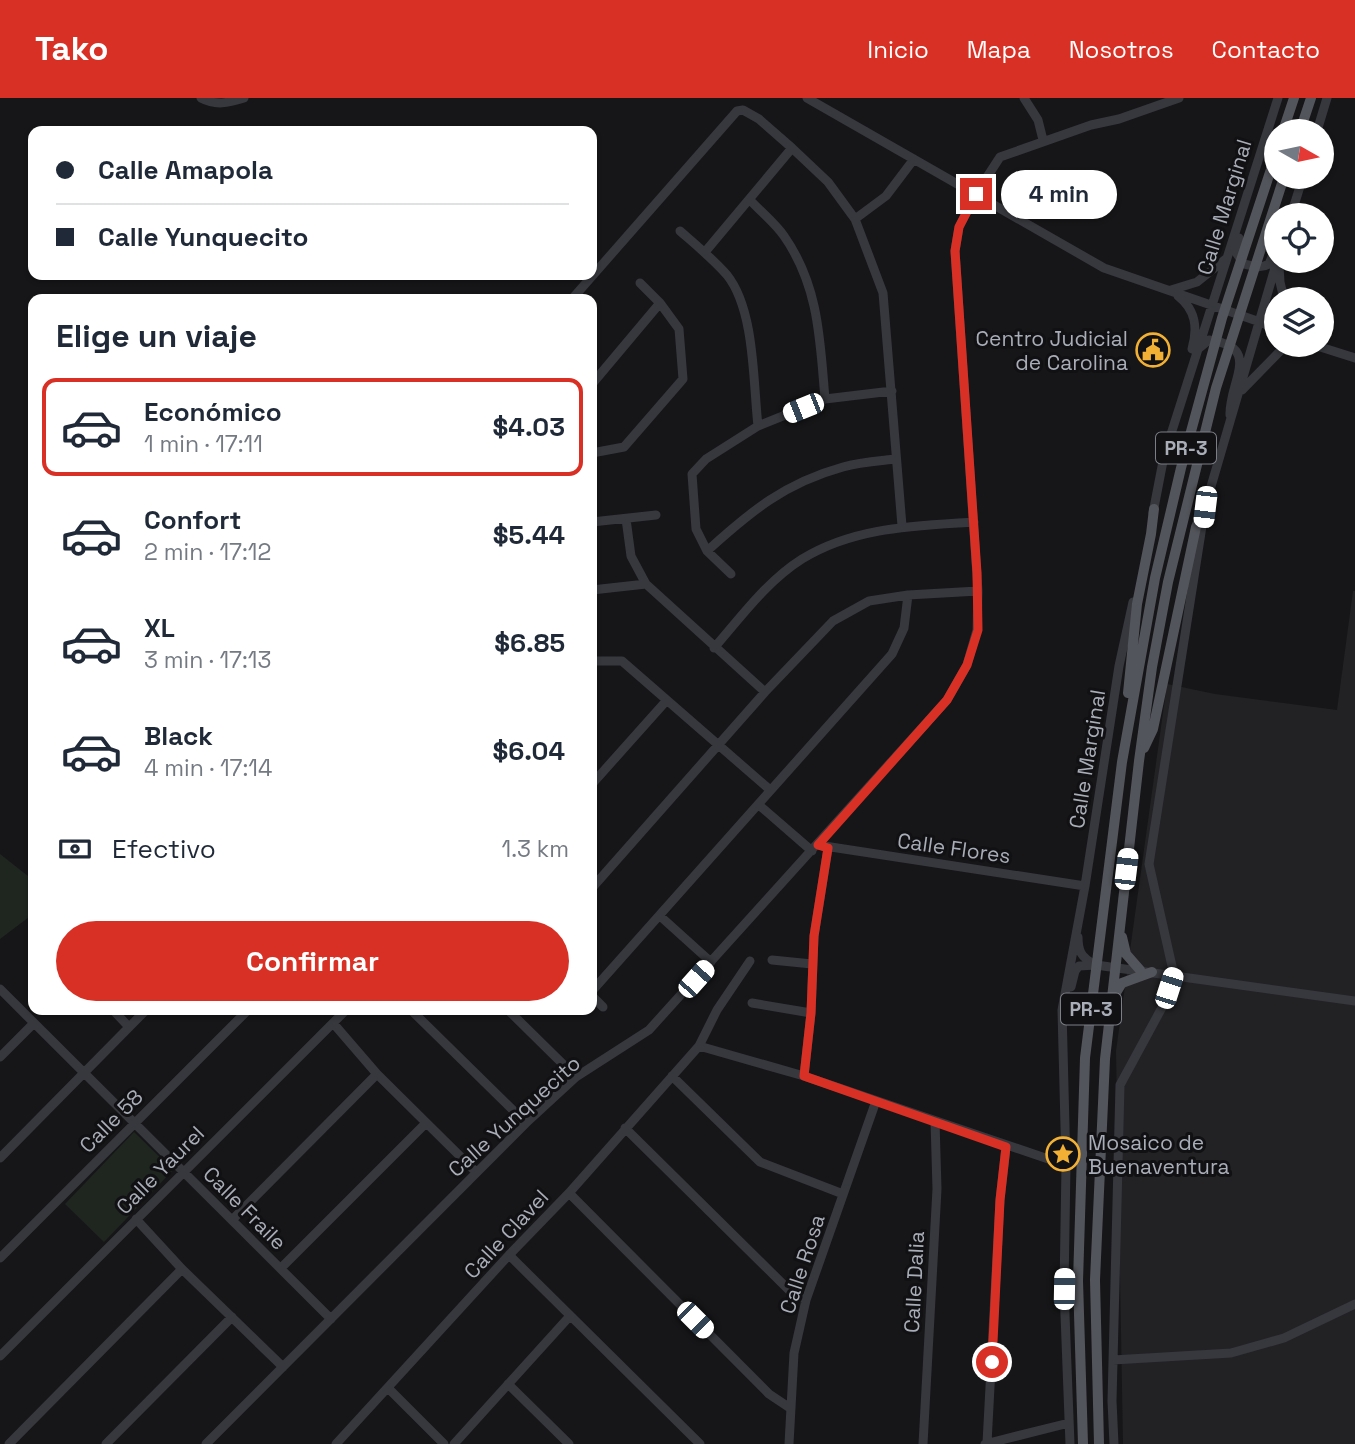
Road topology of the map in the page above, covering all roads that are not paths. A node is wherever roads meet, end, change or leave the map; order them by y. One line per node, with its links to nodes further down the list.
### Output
1 (201, 98): 2 (street)
2 (244, 98)
3 (807, 98): 15 (street)
4 (1024, 98): 13 (street)
5 (1179, 98): 13 (street, Calle Yunquecito)
6 (1278, 98): 20 (street, Calle Marginal)
7 (1294, 98): 10 (main road)
8 (1311, 98): 11 (main road)
9 (1327, 98): 12 (street)
10 (1287, 119)
11 (1304, 119)
12 (1321, 119)
13 (1043, 140): 18 (street, Calle Yunquecito)
14 (792, 148): 19 (street); 21 (street); 26 (street)
15 (914, 159): 18 (street); 21 (street)
16 (1265, 189): 68 (main road, PR-3)
17 (1280, 189): 67 (main road, PR-3)
18 (976, 194): 30 (street); 54 (street, Calle Yunquecito)
19 (750, 200): 23 (street); 44 (street)
20 (1244, 205): 24 (street, Calle Marginal); 25 (street)
21 (855, 219): 41 (street)
22 (680, 231): 23 (street)
23 (705, 252): 46 (street)
24 (1228, 257): 30 (street); 33 (street, Calle Marginal)
25 (1264, 265)
26 (597, 271)
27 (1274, 273): 34 (street)
28 (589, 280): 31 (street)
29 (640, 283): 32 (street)
30 (1171, 290): 33 (street); 43 (street)
31 (576, 294)
32 (660, 303): 40 (street); 47 (street)
33 (1211, 305): 34 (street); 37 (street, Calle Marginal)
34 (1260, 322): 35 (street); 42 (street)
35 (1264, 324)
36 (1334, 351): 39 (street)
37 (1196, 352): 43 (street, Calle Marginal); 45 (street)
38 (1274, 357): 42 (street)
39 (1355, 358)
40 (597, 378)
41 (892, 391): 44 (street); 48 (street)
42 (1238, 394): 45 (street)
43 (1183, 395): 50 (street, Calle Marginal)
44 (825, 399): 46 (street)
45 (1230, 424): 49 (street)
46 (758, 426): 56 (street)
47 (597, 452)
48 (896, 459): 55 (street); 56 (street)
49 (1205, 507): 67 (main road); 85 (street)
50 (1154, 509): 68 (main road); 74 (street, Calle Marginal)
51 (656, 514): 52 (street)
52 (626, 519): 53 (street); 58 (street)
53 (597, 522)
54 (974, 522): 55 (street); 60 (street, Calle Yunquecito)
55 (902, 526): 62 (street)
56 (707, 551): 57 (street)
57 (731, 573)
58 (646, 584): 59 (street); 62 (street)
59 (597, 589)
60 (978, 591): 61 (street); 72 (street, Calle Yunquecito)
61 (908, 595): 64 (street); 70 (street)
62 (714, 648): 64 (street)
63 (597, 661): 65 (street)
64 (765, 692): 66 (street)
65 (667, 700): 66 (street); 69 (street)
66 (719, 745): 70 (street); 73 (street)
67 (1139, 761): 77 (main road, PR-3)
68 (1122, 762): 82 (main road, PR-3)
69 (597, 779)
70 (769, 789): 71 (street)
71 (759, 804): 72 (street); 76 (street)
72 (819, 848): 74 (street, Calle Flores); 80 (street, Calle Yunquecito); 81 (street)
73 (597, 882)
74 (1085, 886): 75 (street, Calle Marginal)
75 (1079, 914): 82 (street); 103 (street, Calle Marginal)
76 (660, 916): 80 (street); 86 (street)
77 (1120, 924): 83 (main road, PR-3); 84 (main road)
78 (772, 960): 81 (street)
79 (750, 961): 104 (street, Calle Clavel)
80 (711, 962): 110 (street, Calle Yunquecito)
81 (812, 964): 93 (street)
82 (1096, 965): 83 (street); 103 (street); 156 (main road, PR-3)
83 (1115, 967): 84 (street); 90 (main road, PR-3)
84 (1146, 971): 85 (street); 90 (main road)
85 (1174, 975): 89 (street); 136 (street)
86 (597, 987)
87 (0, 989): 101 (street, Calle Fraile)
88 (597, 999): 92 (street)
89 (1355, 1001)
90 (1111, 1002): 157 (main road, PR-3)
91 (752, 1003): 93 (street)
92 (603, 1007)
93 (811, 1013): 109 (street)
94 (118, 1015): 102 (street)
95 (141, 1015): 102 (street)
96 (243, 1015): 113 (street, Calle 58)
97 (341, 1015): 100 (street, Calle Yaurel)
98 (416, 1015): 115 (street)
99 (513, 1015): 110 (street)
100 (333, 1023): 107 (street); 120 (street, Calle Yaurel)
101 (33, 1024): 105 (street); 106 (street, Calle Fraile)
102 (129, 1027): 106 (street)
103 (1065, 1041): 119 (street, Calle Marginal)
104 (699, 1046): 108 (street, Calle Clavel); 109 (street)
105 (0, 1057)
106 (84, 1074): 113 (street, Calle Fraile); 118 (street)
107 (377, 1074): 114 (street); 125 (street)
108 (672, 1076): 116 (street, Calle Clavel); 123 (street)
109 (804, 1076): 111 (street)
110 (576, 1077): 115 (street, Calle Yunquecito)
111 (876, 1101): 112 (street); 123 (street, Calle Rosa)
112 (935, 1121): 117 (street); 153 (street, Calle Dalia)
113 (134, 1123): 120 (street, Calle Fraile); 127 (street, Calle 58)
114 (426, 1123): 121 (street); 128 (street)
115 (526, 1123): 121 (street, Calle Yunquecito)
116 (625, 1128): 122 (street, Calle Clavel); 130 (street)
117 (1006, 1147): 119 (street); 154 (street)
118 (0, 1158)
119 (1066, 1165): 141 (street, Calle Marginal)
120 (183, 1172): 124 (street, Calle Yaurel); 125 (street, Calle Fraile)
121 (476, 1172): 134 (street, Calle Yunquecito)
122 (569, 1193): 126 (street, Calle Clavel); 140 (street)
123 (843, 1194): 130 (street, Calle Rosa)
124 (136, 1219): 129 (street); 135 (street, Calle Yaurel)
125 (232, 1220): 128 (street, Calle Fraile)
126 (509, 1255): 133 (street); 139 (street, Calle Clavel)
127 (0, 1258)
128 (281, 1268): 134 (street, Calle Fraile)
129 (182, 1269): 132 (street); 144 (street)
130 (806, 1300): 140 (street, Calle Rosa)
131 (1355, 1304): 136 (street)
132 (232, 1317): 137 (street); 145 (street)
133 (569, 1317): 138 (street); 151 (street)
134 (331, 1319): 137 (street, Calle Yunquecito)
135 (0, 1356)
136 (1113, 1360): 158 (street)
137 (283, 1367): 146 (street, Calle Yunquecito)
138 (509, 1384): 149 (street); 150 (street)
139 (388, 1388): 147 (street, Calle Clavel); 148 (street)
140 (790, 1408): 152 (street, Calle Rosa)
141 (1069, 1423): 143 (street); 155 (street, Calle Marginal)
142 (0, 1438): 144 (street)
143 (1027, 1439): 154 (street)
144 (7, 1444)
145 (106, 1444)
146 (206, 1444)
147 (336, 1444)
148 (444, 1444)
149 (454, 1444)
150 (569, 1444)
151 (700, 1444)
152 (789, 1444)
153 (923, 1444)
154 (985, 1444)
155 (1070, 1444)
156 (1083, 1444)
157 (1099, 1444)
158 (1114, 1444)

